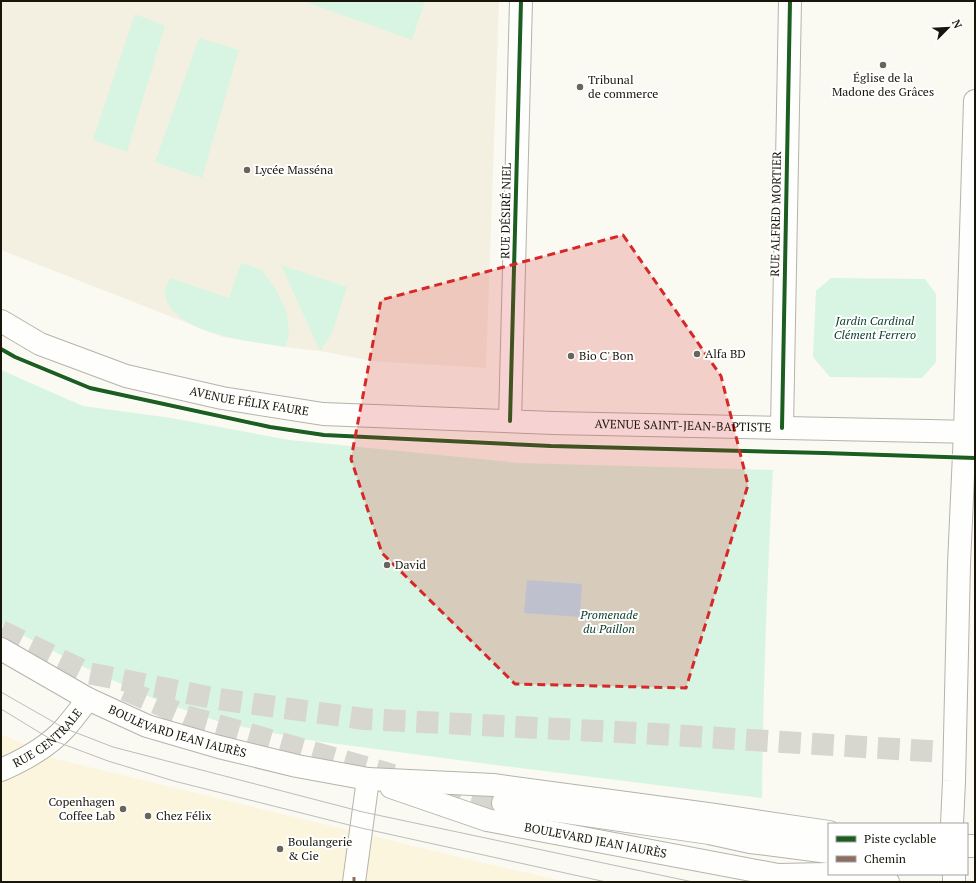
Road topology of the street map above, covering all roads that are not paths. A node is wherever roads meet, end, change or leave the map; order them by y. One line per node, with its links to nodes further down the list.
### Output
1 (521, 1): 5 (main road, RUE DÉSIRÉ NIEL)
2 (790, 1): 6 (main road, RUE ALFRED MORTIER)
3 (975, 101): 7 (main road)
4 (1, 321): 5 (main road, AVENUE FÉLIX FAURE)
5 (510, 421): 6 (main road, AVENUE SAINT-JEAN-BAPTISTE)
6 (782, 428): 7 (main road, AVENUE SAINT-JEAN-BAPTISTE)
7 (970, 432): 13 (main road)
8 (1, 649): 9 (main road, BOULEVARD JEAN JAURÈS)
9 (88, 699): 10 (main road, RUE CENTRALE); 11 (main road, BOULEVARD JEAN JAURÈS)
10 (1, 770)
11 (368, 779): 14 (main road, BOULEVARD JEAN JAURÈS); 17 (main road, BOULEVARD JEAN JAURÈS); 20 (main road)
12 (503, 803): 15 (main road)
13 (952, 823)
14 (828, 832)
15 (750, 842): 16 (main road); 18 (main road)
16 (828, 852)
17 (828, 873)
18 (828, 873)
19 (841, 875): 21 (main road)
20 (354, 880)
21 (888, 882)

